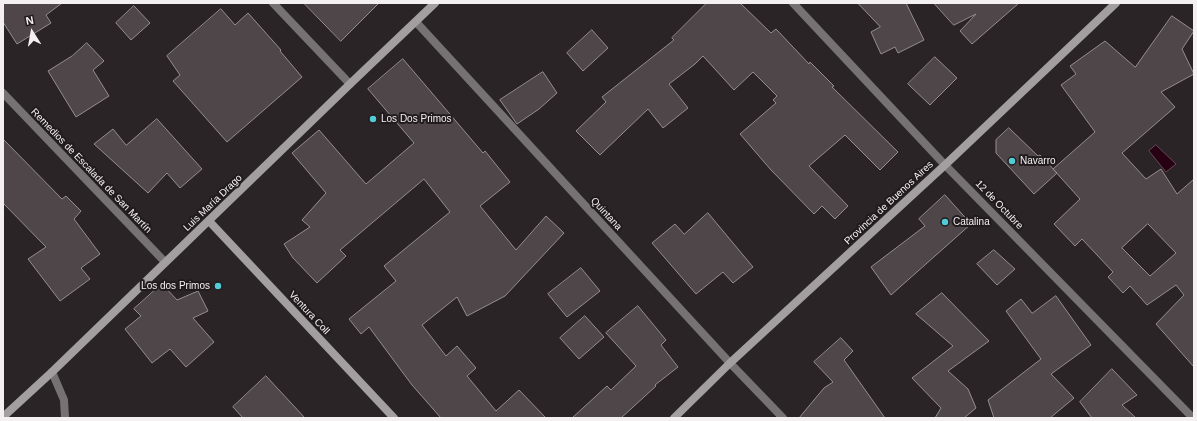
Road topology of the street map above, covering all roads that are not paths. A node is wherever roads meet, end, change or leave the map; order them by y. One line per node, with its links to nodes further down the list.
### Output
1 (273, 3): 6 (street)
2 (435, 3): 5 (street, Luis María Drago)
3 (793, 3): 8 (street, 12 de Octubre)
4 (1116, 3): 8 (street, Provincia de Buenos Aires)
5 (416, 22): 6 (street, Luis María Drago); 11 (street, Quintana)
6 (350, 84): 9 (street, Luis María Drago)
7 (3, 93): 10 (street, Remedios de Escalada de San Martín)
8 (945, 165): 11 (street, Provincia de Buenos Aires); 18 (street, 12 de Octubre)
9 (209, 221): 10 (street, Luis María Drago); 15 (street, Ventura Coll)
10 (165, 262): 12 (street, Luis María Drago)
11 (730, 363): 16 (street, Provincia de Buenos Aires); 17 (street, Quintana)
12 (52, 372): 13 (street, Luis María Drago); 14 (street)
13 (3, 417)
14 (65, 418)
15 (394, 418)
16 (674, 418)
17 (783, 418)
18 (1193, 418)

